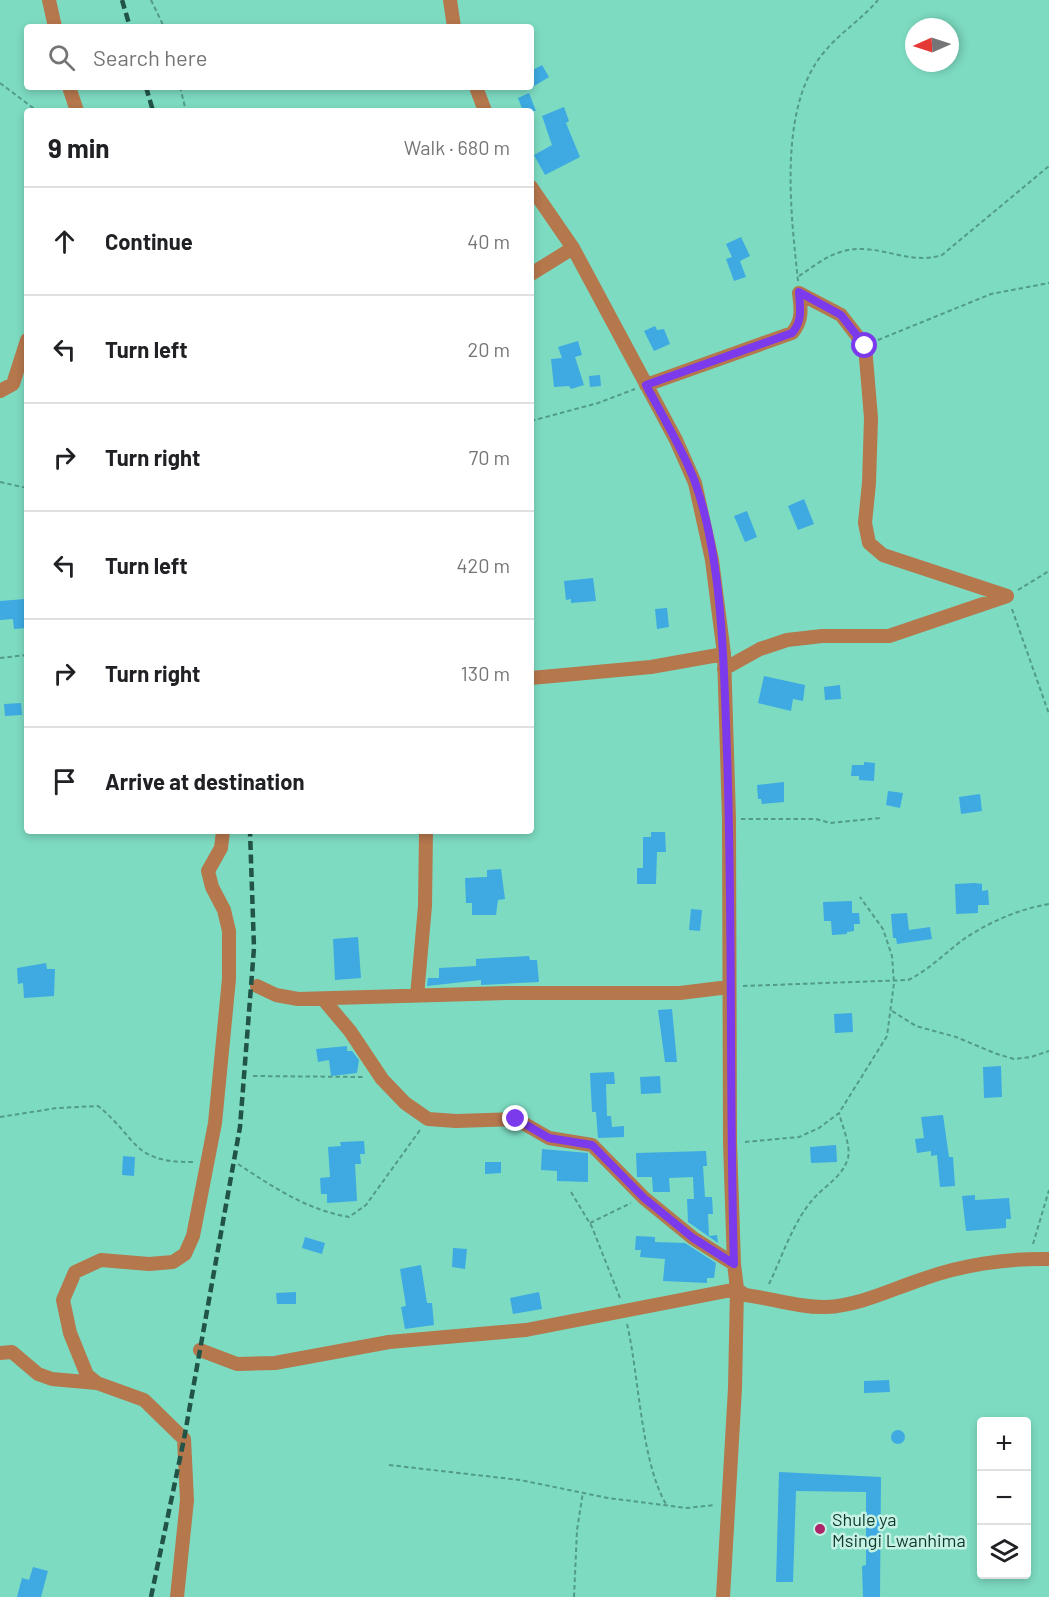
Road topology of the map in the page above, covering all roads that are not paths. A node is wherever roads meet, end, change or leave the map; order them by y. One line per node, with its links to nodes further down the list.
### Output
1 (49, 0): 3 (street)
2 (450, 0): 4 (street)
3 (54, 24)
4 (454, 24)
5 (70, 90): 7 (street)
6 (477, 90): 8 (street)
7 (76, 108)
8 (484, 108)
9 (534, 191): 10 (street)
10 (573, 248): 11 (street); 13 (street)
11 (534, 272)
12 (24, 349): 14 (street)
13 (646, 385): 15 (street); 16 (street)
14 (0, 391)
15 (724, 654): 16 (street); 17 (street)
16 (724, 669): 21 (street)
17 (534, 678)
18 (223, 834): 29 (street)
19 (426, 834): 22 (street)
20 (257, 986): 23 (street)
21 (729, 987): 22 (street); 25 (street)
22 (417, 996): 23 (street)
23 (323, 999): 25 (street)
24 (1049, 1259): 26 (street)
25 (734, 1264): 26 (street)
26 (737, 1289): 27 (street); 31 (street)
27 (200, 1350)
28 (0, 1353): 29 (street)
29 (97, 1383): 30 (street)
30 (177, 1597)
31 (723, 1597)

